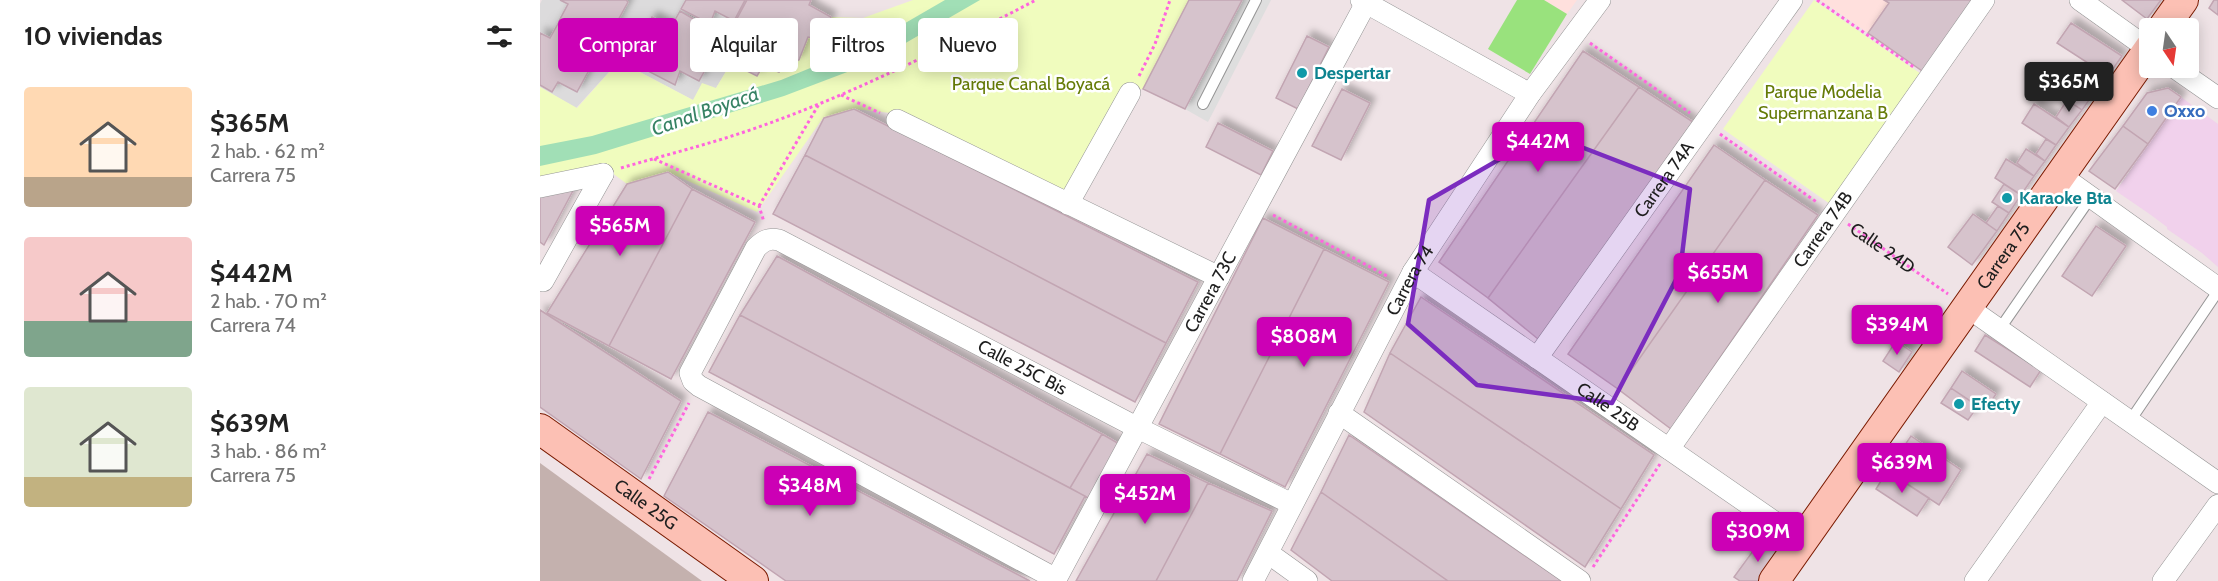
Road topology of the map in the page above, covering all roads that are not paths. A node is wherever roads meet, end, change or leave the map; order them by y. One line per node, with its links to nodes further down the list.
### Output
1 (1257, 0): 15 (lane)
2 (1600, 0): 13 (street, Carrera 74)
3 (1792, 0): 27 (street, Carrera 74A)
4 (1984, 0): 33 (street, Carrera 74B)
5 (2080, 0): 9 (street)
6 (2183, 0): 8 (street)
7 (1364, 1): 13 (street); 21 (street, Carrera 73C)
8 (2170, 18)
9 (2139, 42)
10 (2139, 63): 17 (street, Carrera 75)
11 (2189, 78): 14 (street)
12 (1130, 93): 20 (street)
13 (1530, 94): 22 (street, Carrera 74)
14 (2218, 99)
15 (1203, 104)
16 (897, 120): 20 (street)
17 (2060, 175): 19 (street); 25 (street, Carrera 75)
18 (540, 187): 23 (street)
19 (2091, 197): 24 (street); 26 (lane)
20 (1068, 204): 21 (street)
21 (1219, 277): 31 (street, Carrera 73C)
22 (1410, 279): 27 (street, Calle 25B); 29 (street, Carrera 74)
23 (543, 281)
24 (2218, 290): 30 (lane)
25 (1967, 307): 26 (street); 37 (street, Carrera 75)
26 (1999, 330): 28 (street)
27 (1537, 358): 33 (street, Calle 25B)
28 (2102, 402): 30 (street); 45 (street)
29 (1340, 413): 35 (street, Carrera 74); 39 (street)
30 (2130, 422): 34 (street)
31 (1138, 428): 35 (street, Calle 25C Bis); 40 (street, Carrera 73C); 40 (street, Calle 25C Bis)
32 (540, 429): 41 (street, Calle 25G)
33 (1670, 449): 37 (street, Calle 25B)
34 (2218, 483)
35 (1292, 504): 38 (street, Carrera 74)
36 (2218, 506): 46 (street)
37 (1802, 541): 44 (street, Carrera 75)
38 (1268, 553): 42 (street, Carrera 74); 43 (street)
39 (1585, 576)
40 (1056, 580)
41 (753, 581)
42 (1253, 581)
43 (1307, 581)
44 (1774, 581)
45 (1975, 581)
46 (2163, 581)

